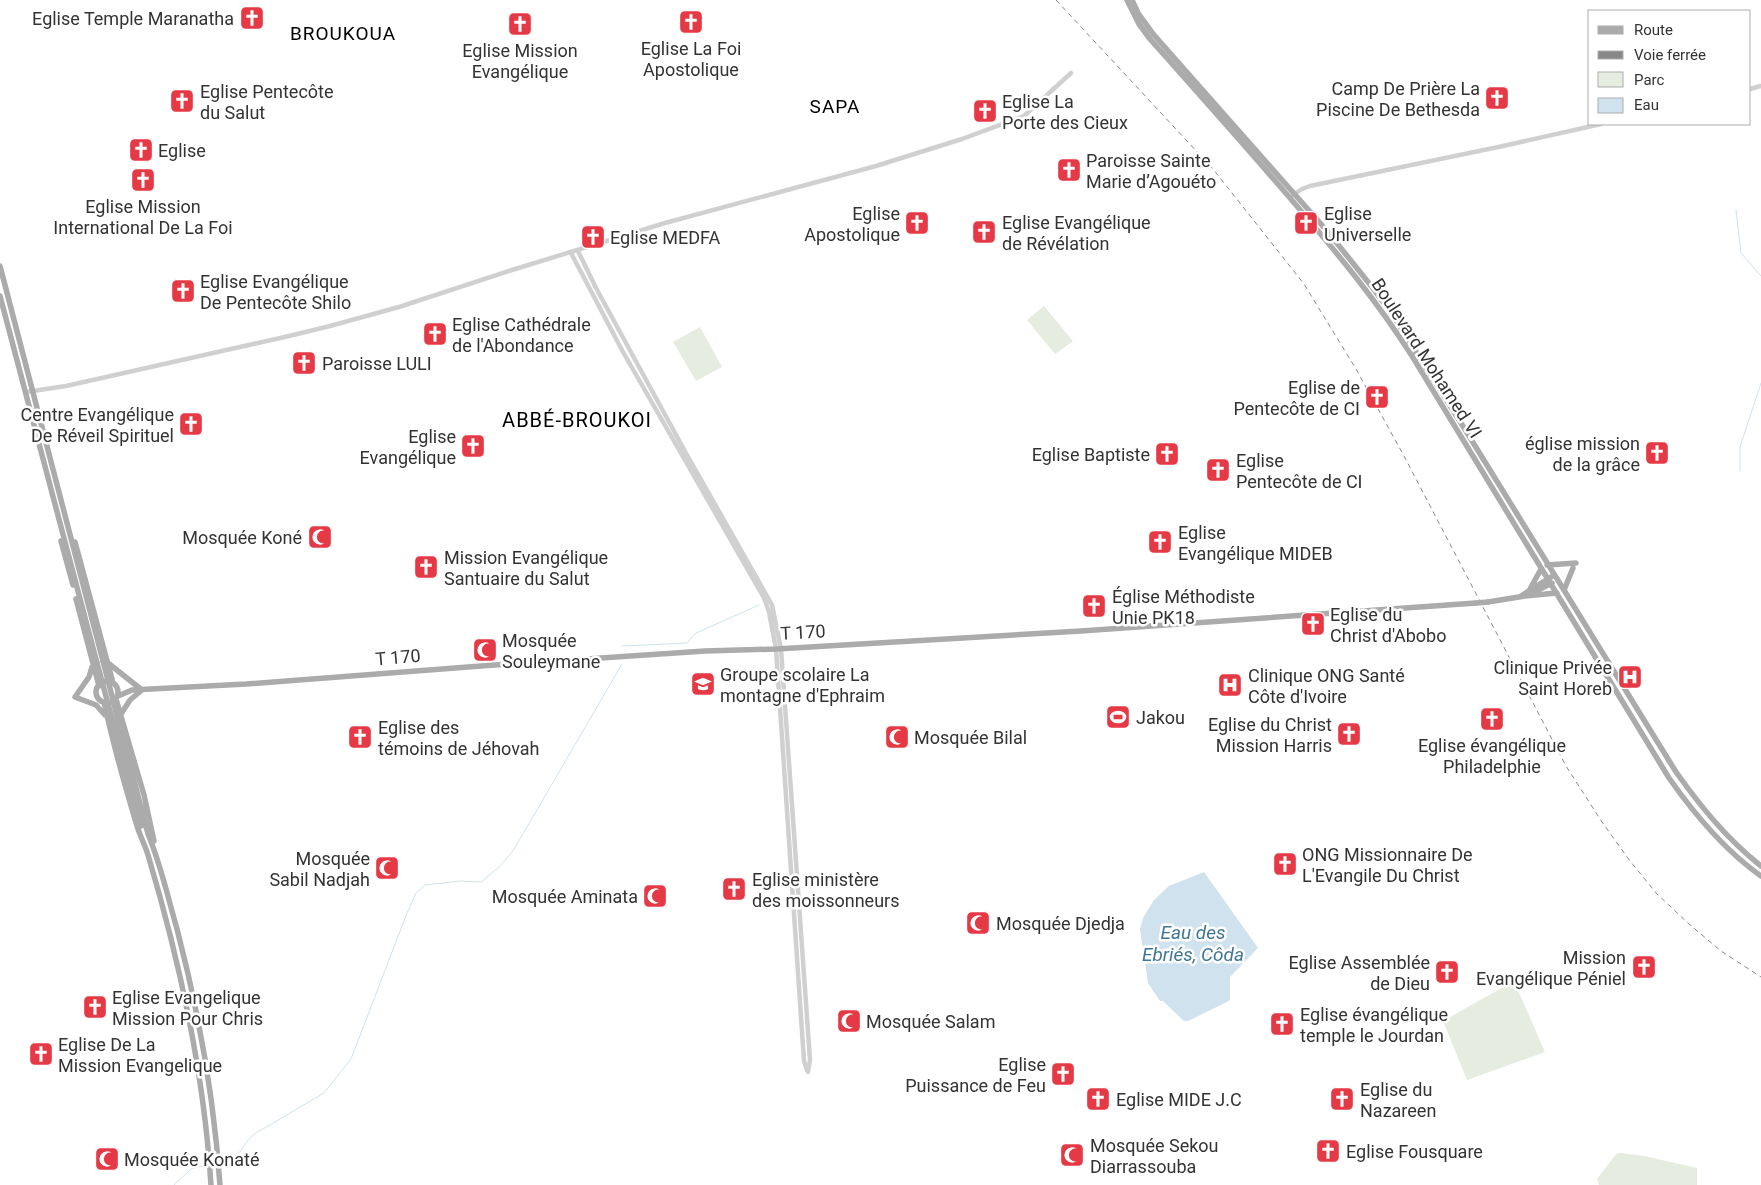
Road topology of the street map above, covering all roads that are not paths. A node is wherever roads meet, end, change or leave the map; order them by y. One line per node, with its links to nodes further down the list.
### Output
1 (1127, 0): 5 (main road, Boulevard Mohamed VI)
2 (1132, 0): 5 (main road, Boulevard Mohamed VI)
3 (1071, 73): 6 (street)
4 (1597, 125): 5 (street)
5 (1292, 196): 12 (main road, Boulevard Mohamed VI); 13 (main road, Boulevard Mohamed VI)
6 (578, 251): 7 (street); 18 (street)
7 (571, 253): 10 (street); 18 (street)
8 (0, 266): 10 (main road)
9 (0, 296): 10 (main road)
10 (29, 392): 11 (main road)
11 (64, 527): 19 (main road); 19 (main road)
12 (1548, 565): 14 (main road, Boulevard Mohamed VI); 16 (main road)
13 (1541, 569): 15 (main road, Boulevard Mohamed VI); 17 (main road)
14 (1556, 578): 15 (main road); 16 (main road, Boulevard Mohamed VI)
15 (1549, 581): 16 (main road, Boulevard Mohamed VI); 17 (main road)
16 (1560, 592): 17 (main road); 31 (main road); 32 (main road)
17 (1525, 594): 18 (main road, T 170, bridge)
18 (779, 649): 18 (street); 23 (main road, T 170)
19 (100, 663): 20 (main road); 21 (main road); 23 (main road); 27 (main road); 28 (main road, bridge)
20 (114, 684): 21 (main road); 22 (main road); 24 (main road)
21 (99, 686): 25 (main road)
22 (132, 690): 23 (main road, T 170); 24 (main road)
23 (142, 690): 26 (main road)
24 (117, 697): 25 (main road); 26 (main road)
25 (104, 702): 27 (main road)
26 (121, 714): 29 (main road)
27 (108, 719): 30 (main road)
28 (119, 736): 29 (main road); 30 (main road)
29 (154, 848): 34 (main road)
30 (146, 850): 33 (main road)
31 (1761, 866)
32 (1761, 876)
33 (211, 1185)
34 (220, 1185)

